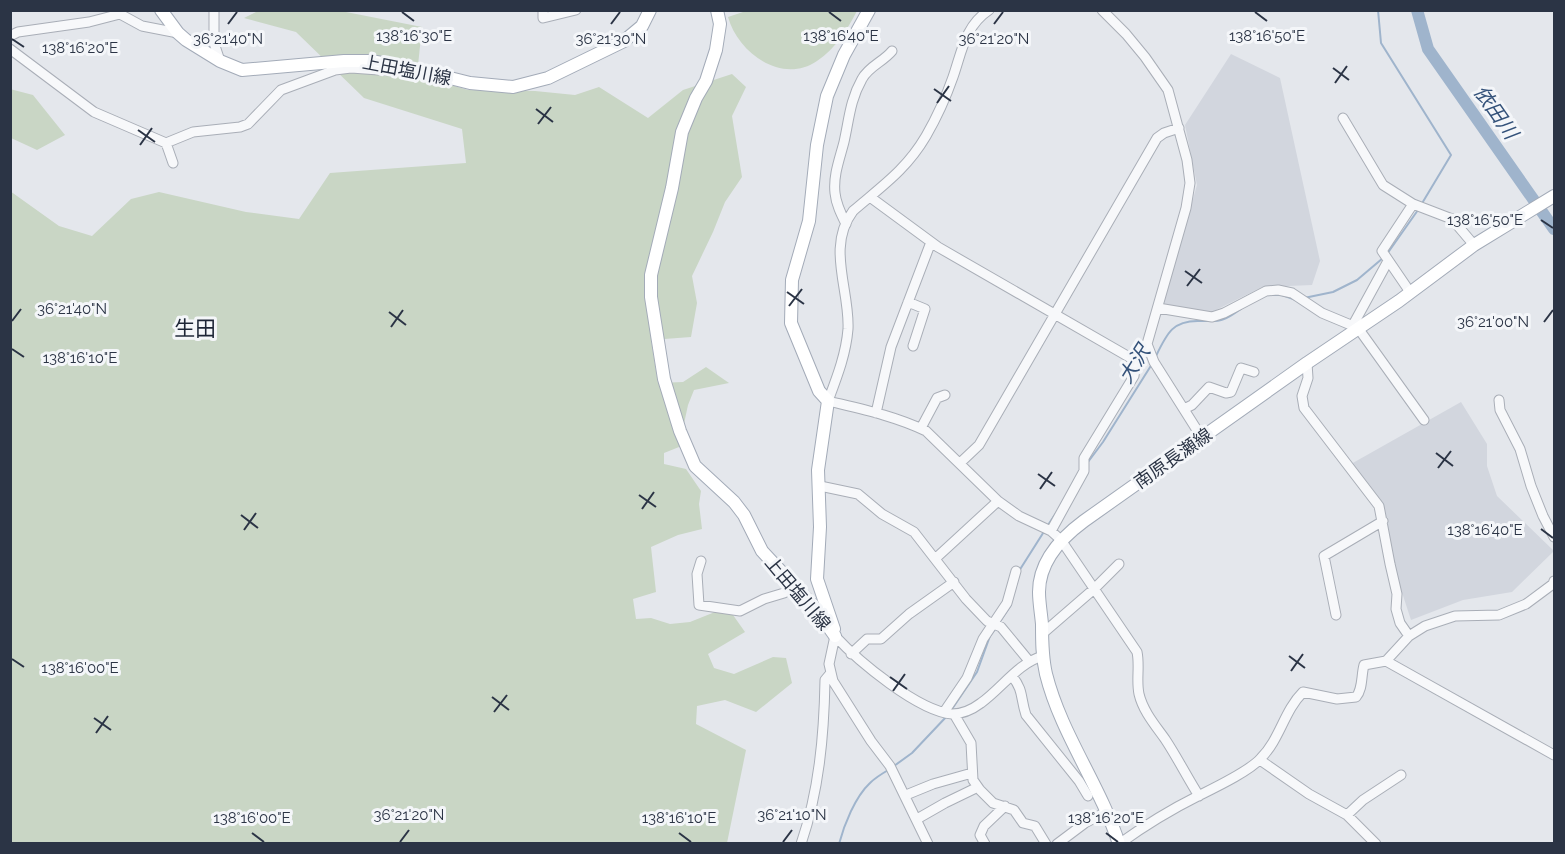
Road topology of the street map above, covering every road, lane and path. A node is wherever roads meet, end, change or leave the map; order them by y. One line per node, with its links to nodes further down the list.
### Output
1 (161, 10): 10 (main road, 上田塩川線)
2 (214, 10): 14 (street)
3 (543, 10): 4 (street)
4 (576, 10)
5 (650, 10): 15 (main road, 上田塩川線)
6 (717, 10): 57 (main road, 上田塩川線)
7 (869, 10): 39 (main road)
8 (989, 10): 21 (street)
9 (1102, 10): 17 (street)
10 (178, 33): 11 (street); 14 (main road, 上田塩川線)
11 (10, 36)
12 (10, 49): 18 (street)
13 (892, 51): 23 (street)
14 (220, 61): 15 (main road, 上田塩川線)
15 (403, 67): 18 (street)
16 (1343, 118): 22 (street)
17 (1179, 128): 29 (street); 30 (street)
18 (166, 143): 19 (street)
19 (173, 163)
20 (1554, 196): 25 (main road, 南原長瀬線)
21 (870, 197): 23 (street); 24 (street)
22 (1413, 204): 25 (street); 26 (street)
23 (846, 224): 39 (street)
24 (931, 242): 28 (street); 30 (street)
25 (1474, 245): 27 (main road, 南原長瀬線)
26 (1388, 261): 27 (street); 31 (street)
27 (1410, 292): 31 (main road, 南原長瀬線)
28 (908, 303): 32 (street); 41 (street)
29 (1158, 308): 31 (street); 33 (street)
30 (1054, 314): 34 (street); 45 (street)
31 (1355, 327): 35 (main road, 南原長瀬線); 42 (street)
32 (913, 346)
33 (1151, 354): 34 (street); 40 (street)
34 (1136, 362): 49 (street)
35 (1307, 363): 44 (main road, 南原長瀬線); 48 (street)
36 (1254, 372): 40 (street)
37 (945, 395): 43 (street)
38 (1499, 400): 50 (street)
39 (828, 401): 41 (street); 46 (main road, 上田塩川線)
40 (1184, 409): 44 (street)
41 (876, 413): 43 (street)
42 (1424, 420)
43 (921, 428): 45 (street)
44 (1202, 438): 49 (main road, 南原長瀬線)
45 (960, 463): 47 (street)
46 (820, 486): 51 (street); 62 (main road, 上田塩川線)
47 (998, 501): 49 (street); 51 (street)
48 (1383, 521): 59 (street); 63 (street)
49 (1056, 536): 58 (street); 61 (main road, 南原長瀬線)
50 (1554, 537)
51 (936, 558): 56 (street)
52 (701, 561): 57 (street)
53 (1119, 564): 58 (street)
54 (1016, 571): 60 (street)
55 (1554, 581): 63 (street)
56 (954, 582): 60 (street); 64 (street)
57 (794, 586): 62 (main road, 上田塩川線)
58 (1094, 589): 61 (street); 78 (street)
59 (1336, 615)
60 (992, 623): 66 (street); 70 (street)
61 (1042, 634): 65 (main road, 南原長瀬線)
62 (835, 636): 64 (street); 68 (street)
63 (1409, 636): 67 (street)
64 (851, 654): 70 (street)
65 (1043, 656): 66 (street); 80 (main road, 南原長瀬線)
66 (1029, 661): 69 (street)
67 (1386, 661): 71 (street); 72 (street)
68 (830, 674): 76 (street); 83 (street)
69 (1012, 676): 70 (street); 77 (street)
70 (949, 713): 73 (street)
71 (1554, 755)
72 (1260, 760): 78 (street); 81 (street)
73 (972, 773): 75 (street); 76 (street)
74 (1401, 776): 81 (street)
75 (978, 788): 79 (street); 82 (street)
76 (906, 795): 82 (street)
77 (1088, 796)
78 (1199, 796): 88 (street)
79 (1005, 806): 85 (street); 86 (street)
80 (1106, 812): 87 (street); 88 (main road, 南原長瀬線)
81 (1347, 814): 89 (street)
82 (917, 819): 84 (street)
83 (801, 843)
84 (928, 843)
85 (985, 843)
86 (1046, 843)
87 (1057, 843)
88 (1119, 843)
89 (1376, 843)

